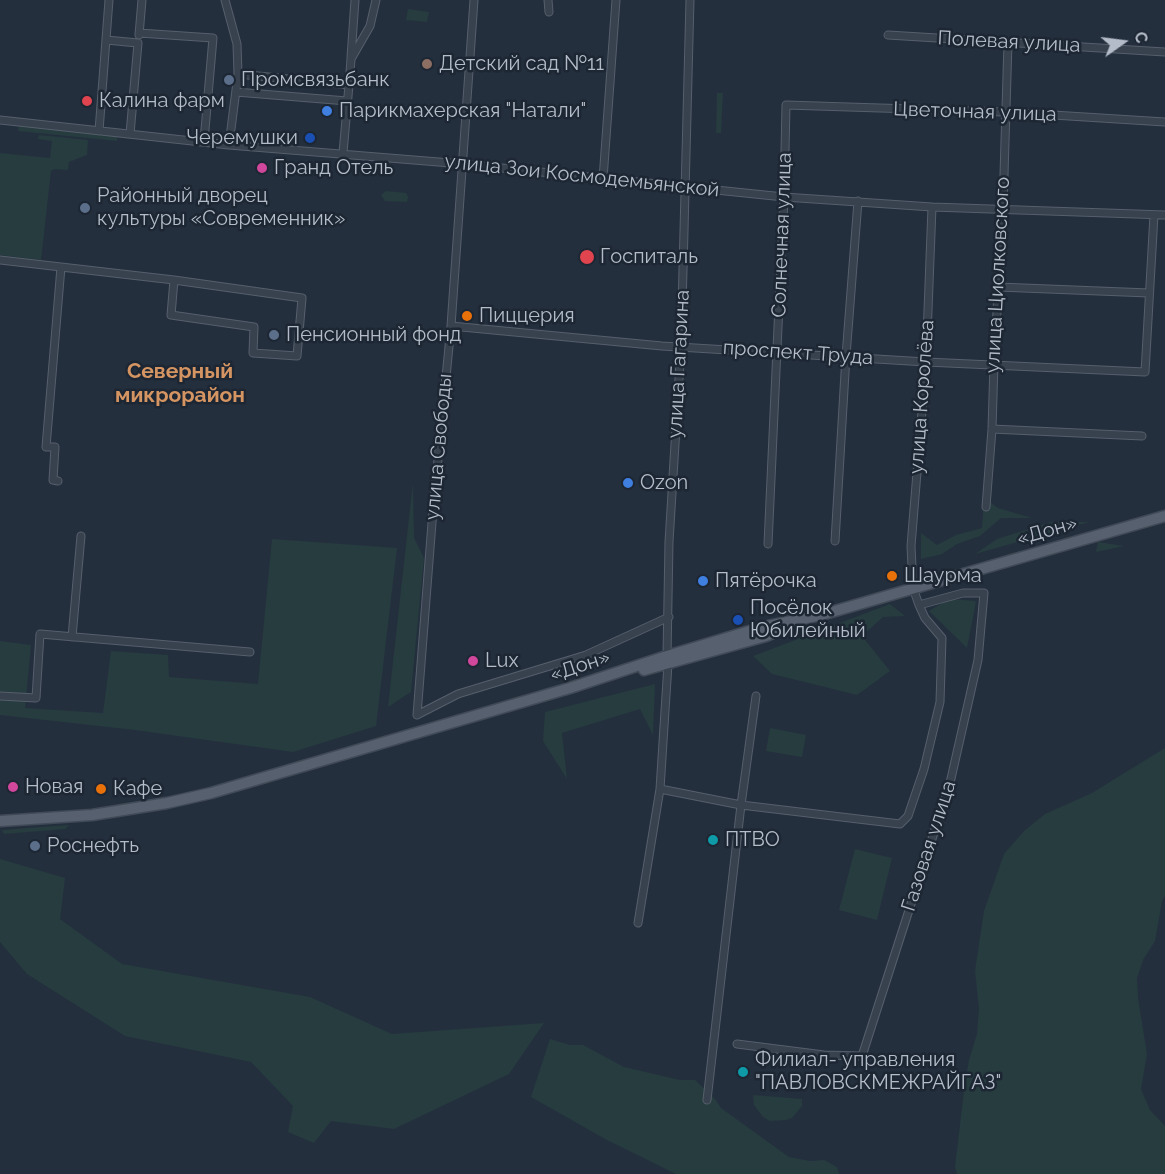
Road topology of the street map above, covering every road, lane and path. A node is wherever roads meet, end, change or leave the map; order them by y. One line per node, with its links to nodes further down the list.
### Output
1 (109, 0): 13 (street)
2 (142, 0): 11 (street)
3 (225, 0): 18 (street)
4 (355, 0): 17 (street)
5 (376, 0): 17 (street)
6 (474, 0): 31 (street, улица Свободы)
7 (548, 0): 10 (street)
8 (616, 0): 32 (street)
9 (690, 0): 33 (street, улица Гагарина)
10 (549, 12)
11 (139, 33): 15 (street); 28 (street)
12 (888, 35): 14 (street, Полевая улица)
13 (106, 40): 15 (street); 26 (street)
14 (1008, 42): 16 (street, Полевая улица); 23 (street, улица Циолковского)
15 (138, 43): 27 (street)
16 (1165, 52)
17 (351, 59): 19 (street)
18 (238, 74): 19 (street); 20 (street)
19 (349, 85): 21 (street)
20 (236, 92): 21 (street); 29 (street)
21 (347, 101): 30 (street)
22 (786, 105): 23 (street, Цветочная улица); 34 (street, Солнечная улица)
23 (1005, 112): 25 (street, Цветочная улица); 37 (street, улица Циолковского)
24 (0, 120): 26 (street, улица Зои Космодемьянской)
25 (1165, 122)
26 (99, 131): 27 (street, улица Зои Космодемьянской)
27 (130, 134): 28 (street, улица Зои Космодемьянской)
28 (204, 141): 29 (street, улица Зои Космодемьянской)
29 (229, 145): 30 (street, улица Зои Космодемьянской)
30 (343, 153): 31 (street, улица Зои Космодемьянской)
31 (463, 164): 32 (street, улица Зои Космодемьянской); 45 (street, улица Свободы)
32 (603, 179): 33 (street, улица Зои Космодемьянской)
33 (686, 187): 34 (street, улица Зои Космодемьянской); 46 (street, улица Гагарина)
34 (784, 197): 35 (street, улица Зои Космодемьянской); 47 (street, Солнечная улица)
35 (858, 201): 36 (street, улица Зои Космодемьянской); 48 (street)
36 (932, 207): 37 (street, улица Зои Космодемьянской); 49 (street, улица Королёва)
37 (1003, 208): 38 (street, улица Зои Космодемьянской); 43 (street, улица Циолковского)
38 (1154, 215): 39 (street, улица Зои Космодемьянской); 44 (street)
39 (1165, 215)
40 (0, 260): 41 (street)
41 (61, 267): 42 (street); 53 (street)
42 (174, 280): 42 (street)
43 (998, 287): 44 (street); 50 (street, улица Циолковского)
44 (1149, 293): 50 (street, проспект Труда)
45 (451, 327): 46 (street, проспект Труда); 61 (street, улица Свободы)
46 (681, 346): 47 (street, проспект Труда); 61 (street, улица Гагарина)
47 (777, 352): 48 (street, проспект Труда); 58 (street, Солнечная улица)
48 (846, 356): 49 (street, проспект Труда); 57 (street)
49 (926, 362): 50 (street, проспект Труда); 59 (street, улица Королёва)
50 (994, 363): 51 (street, улица Циолковского)
51 (992, 429): 52 (street); 54 (street, улица Циолковского)
52 (1142, 436)
53 (58, 481)
54 (986, 507)
55 (1165, 516): 59 (main road, «Дон»)
56 (81, 536): 62 (street)
57 (835, 541)
58 (768, 544)
59 (914, 588): 60 (street); 64 (main road, «Дон»)
60 (919, 605): 68 (street); 71 (street, Газовая улица)
61 (669, 617): 64 (street, улица Гагарина)
62 (72, 637): 63 (street); 65 (street)
63 (250, 652)
64 (668, 660): 67 (street, улица Гагарина); 69 (main road, «Дон»)
65 (0, 696)
66 (756, 696): 68 (street)
67 (660, 789): 68 (street); 70 (street, улица Гагарина)
68 (741, 805): 72 (street)
69 (0, 821)
70 (638, 923)
71 (737, 1044)
72 (707, 1100)

